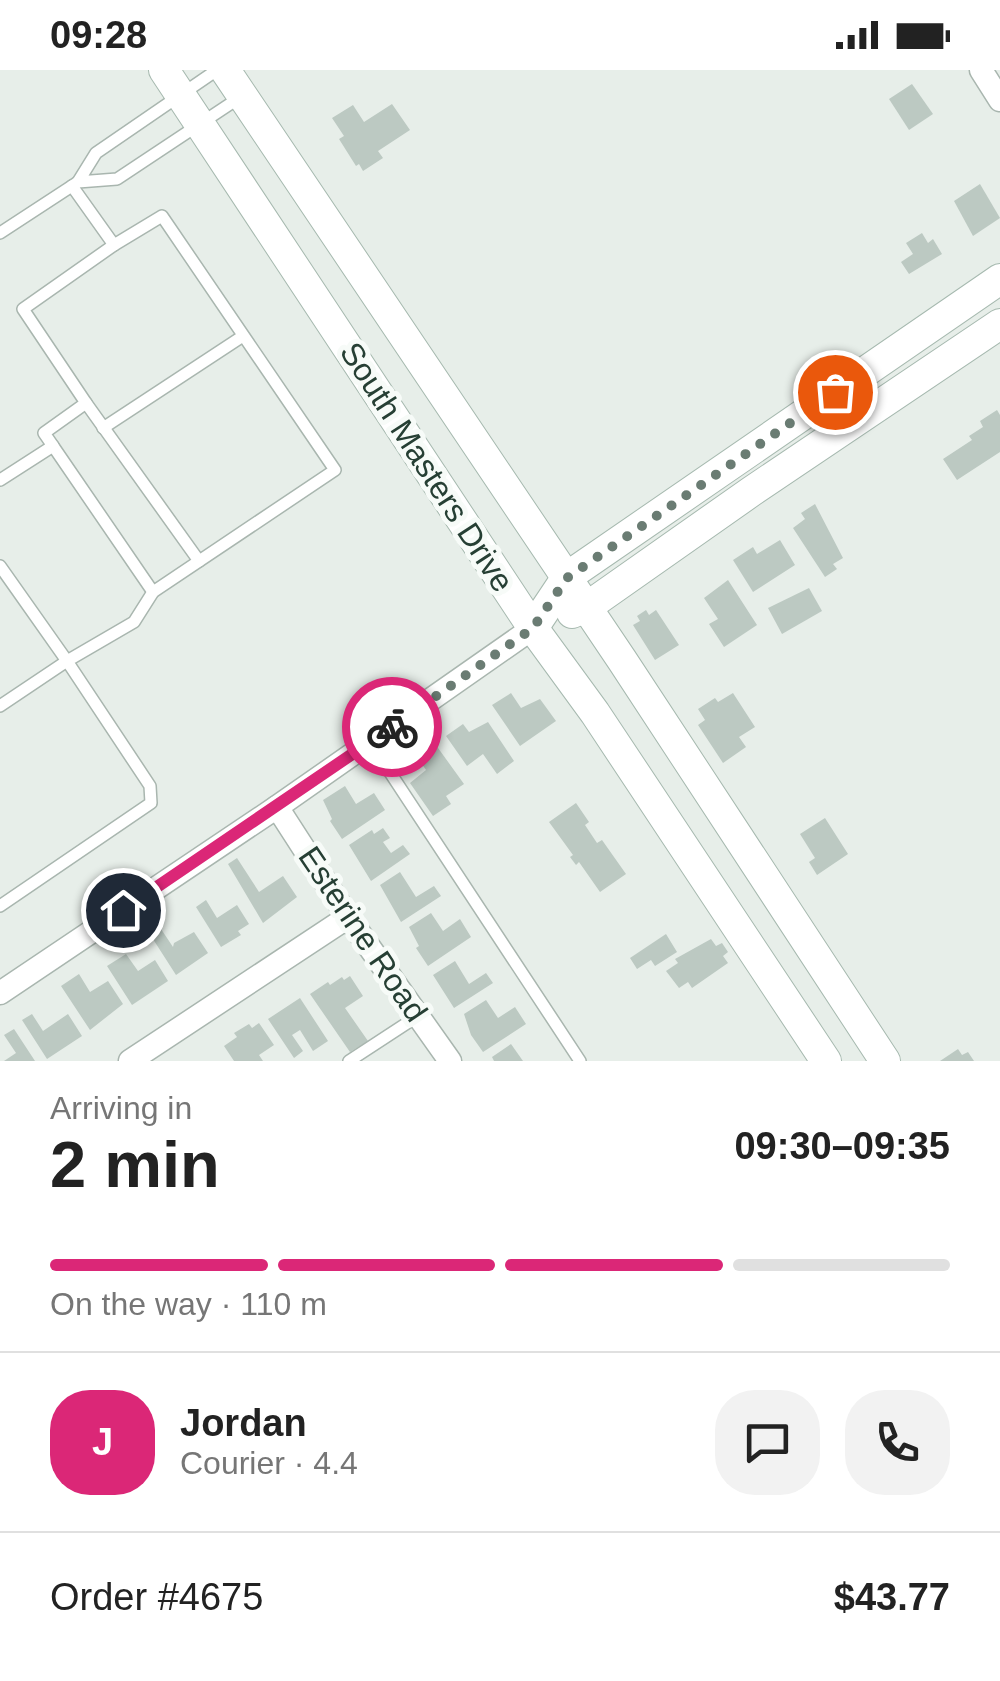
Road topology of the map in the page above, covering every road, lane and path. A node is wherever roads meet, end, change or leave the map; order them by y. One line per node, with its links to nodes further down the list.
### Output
1 (221, 70): 3 (lane); 4 (main road, South Masters Drive)
2 (981, 70): 5 (street)
3 (173, 83): 6 (main road, South Masters Drive); 7 (lane)
4 (243, 96): 6 (lane); 19 (main road, South Masters Drive)
5 (1000, 100)
6 (200, 125): 7 (lane); 22 (main road, South Masters Drive)
7 (75, 184): 8 (lane); 9 (lane)
8 (0, 233)
9 (114, 245): 12 (lane); 13 (lane)
10 (1000, 280): 19 (main road)
11 (1000, 324): 21 (main road)
12 (243, 336): 14 (lane); 17 (lane)
13 (86, 403): 14 (lane); 15 (lane)
14 (103, 428): 17 (lane)
15 (53, 446): 16 (lane); 20 (lane)
16 (0, 480)
17 (200, 561): 20 (lane)
18 (0, 566): 23 (lane)
19 (567, 578): 21 (main road, South Masters Drive); 22 (main road)
20 (153, 592): 23 (lane)
21 (587, 608): 22 (main road); 36 (main road, South Masters Drive)
22 (533, 628): 25 (street); 35 (main road, South Masters Drive)
23 (68, 661): 24 (lane); 27 (lane)
24 (0, 706)
25 (370, 742): 26 (street); 34 (lane)
26 (277, 807): 28 (street, Esterine Road); 29 (street)
27 (0, 906)
28 (348, 917): 30 (street, Esterine Road); 31 (street)
29 (0, 992)
30 (418, 1016): 32 (lane); 33 (street, Esterine Road)
31 (130, 1061)
32 (349, 1061)
33 (450, 1061)
34 (580, 1061)
35 (826, 1061)
36 (885, 1061)

